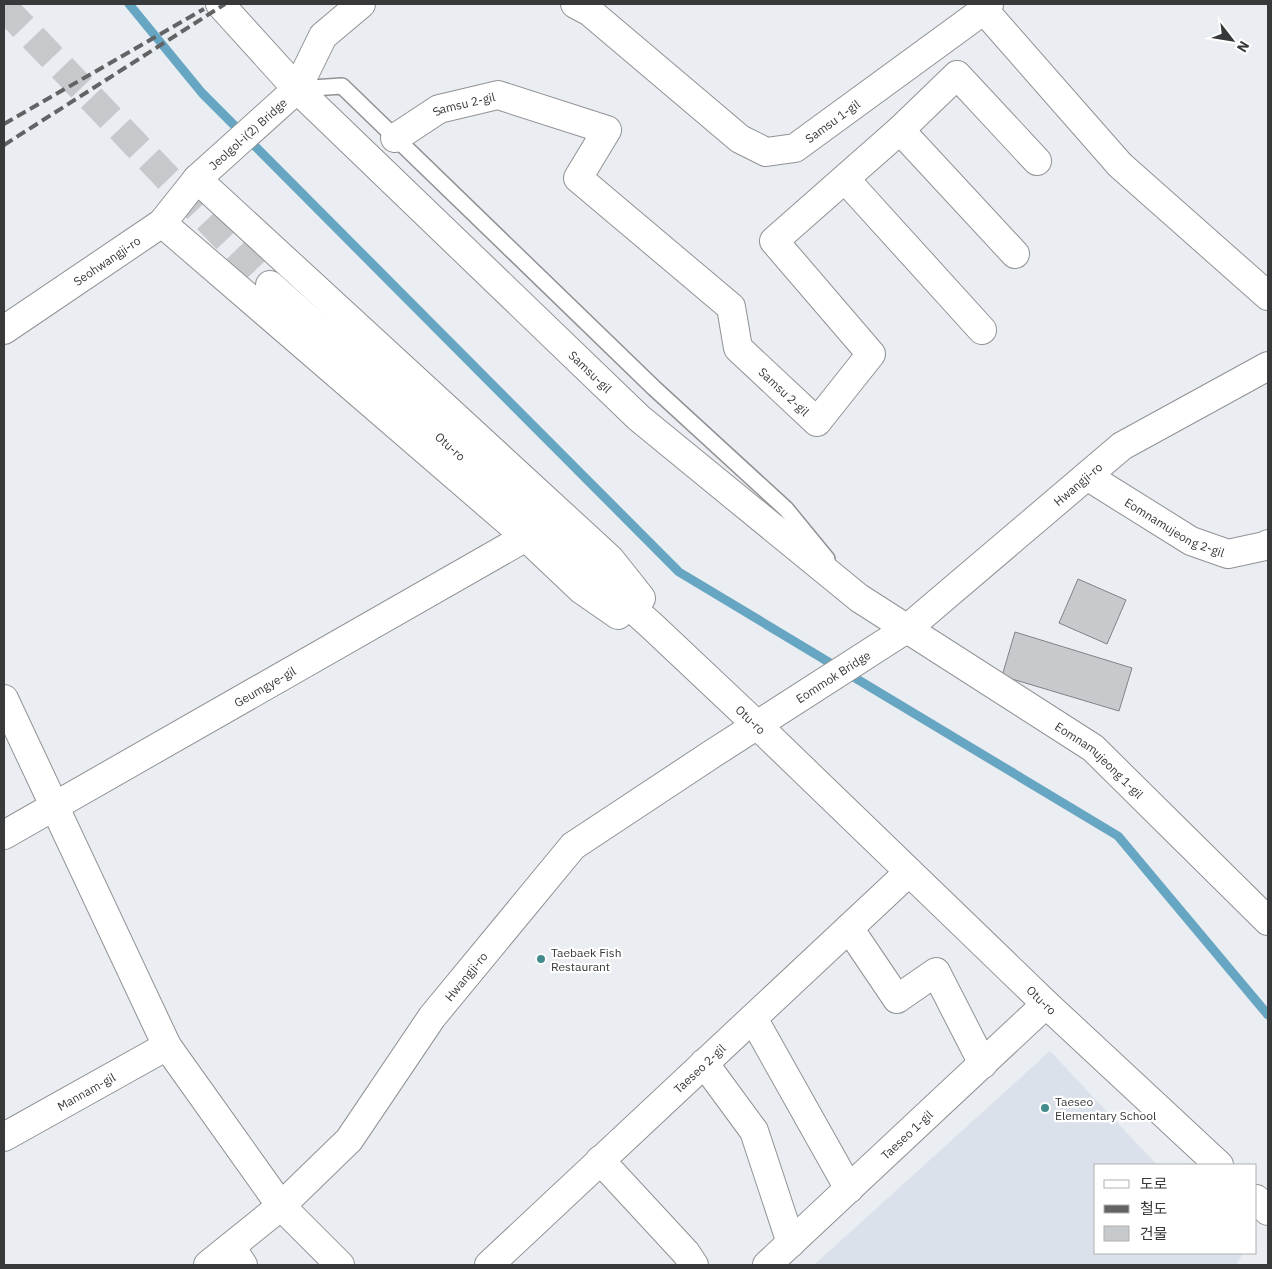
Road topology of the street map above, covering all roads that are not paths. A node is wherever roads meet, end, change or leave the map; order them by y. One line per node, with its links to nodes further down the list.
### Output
1 (220, 4): 5 (street, Samsu-gil)
2 (361, 4): 5 (street)
3 (575, 4): 4 (street, Samsu 1-gil)
4 (986, 7): 14 (street)
5 (297, 88): 7 (lane); 9 (street, Jeolgol-i(2) Bridge); 21 (street, Samsu-gil)
6 (900, 130): 8 (street, Samsu 2-gil); 10 (street, Samsu 2-gil); 12 (street)
7 (395, 138): 10 (street, Samsu 2-gil); 21 (lane)
8 (1037, 161)
9 (197, 179): 11 (street, Seohwangji-ro); 23 (street)
10 (845, 179): 16 (street)
11 (162, 223): 15 (street, Seohwangji-ro); 19 (street)
12 (1016, 254)
13 (270, 285): 23 (street, Otu-ro)
14 (1268, 296)
15 (4, 330)
16 (982, 330)
17 (1268, 366): 18 (street, Hwangji-ro)
18 (1087, 476): 20 (street, Eomnamujeong 2-gil); 22 (street, Hwangji-ro)
19 (526, 537): 23 (street); 26 (street, Geumgye-gil)
20 (1268, 544)
21 (859, 598): 22 (street, Samsu-gil)
22 (908, 628): 25 (street, Eommok Bridge); 29 (street, Eomnamujeong 1-gil)
23 (696, 668): 25 (street, Otu-ro)
24 (4, 699): 26 (street)
25 (758, 725): 28 (street, Otu-ro); 41 (street, Hwangji-ro)
26 (55, 806): 27 (street, Geumgye-gil); 33 (street)
27 (4, 835)
28 (909, 872): 30 (street, Taeseo 2-gil); 31 (street, Otu-ro)
29 (1268, 920)
30 (849, 928): 32 (street, Taeseo 2-gil); 35 (street)
31 (1046, 1004): 35 (street, Taeseo 1-gil); 38 (street, Otu-ro)
32 (753, 1018): 34 (street, Taeseo 2-gil); 39 (street)
33 (167, 1046): 36 (street, Mannam-gil); 41 (street)
34 (704, 1063): 37 (street, Taeseo 2-gil); 43 (street)
35 (983, 1064): 39 (street, Taeseo 1-gil)
36 (4, 1137)
37 (600, 1160): 47 (street, Taeseo 2-gil); 48 (street)
38 (1219, 1164)
39 (849, 1189): 43 (street, Taeseo 1-gil)
40 (1257, 1200): 42 (street)
41 (281, 1206): 44 (street, Hwangji-ro); 46 (street)
42 (1268, 1211)
43 (791, 1243): 49 (street, Taeseo 1-gil)
44 (237, 1256): 45 (street, Hwangji-ro)
45 (208, 1265)
46 (340, 1265)
47 (489, 1265)
48 (694, 1265)
49 (767, 1265)

